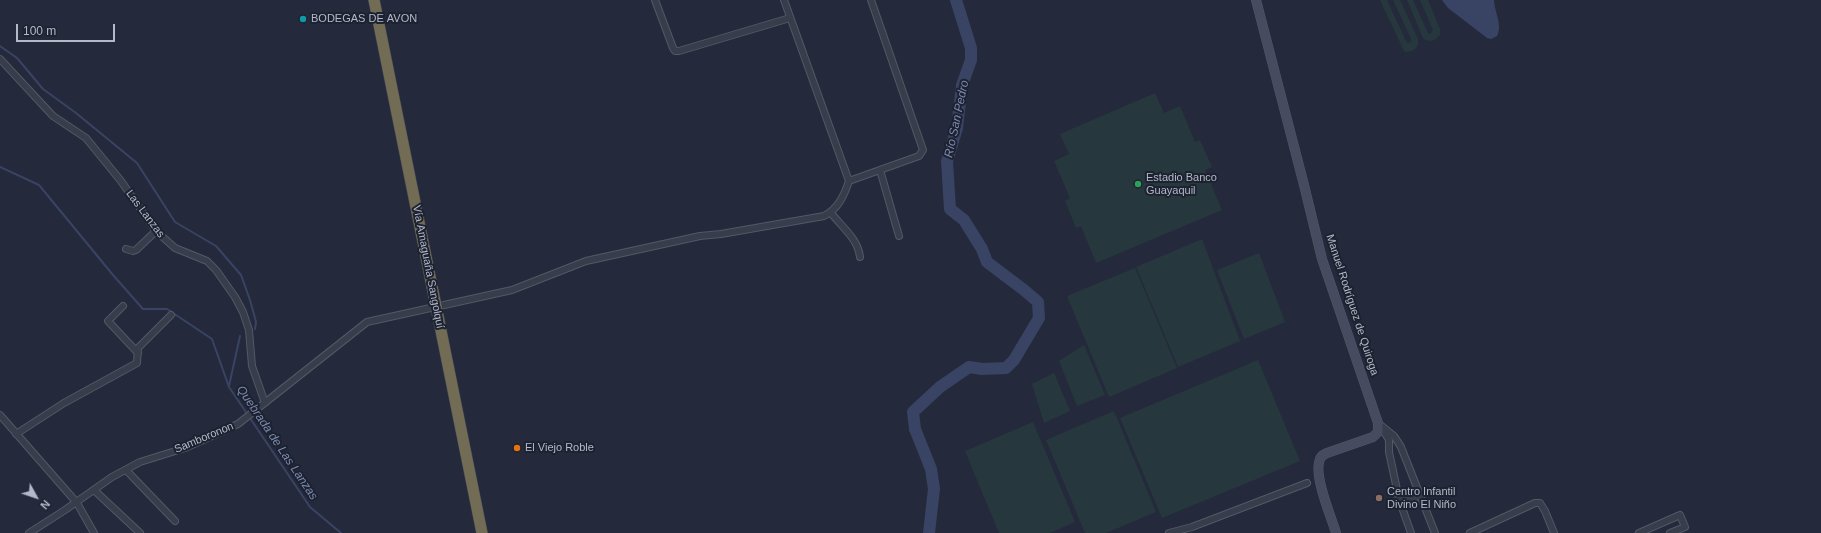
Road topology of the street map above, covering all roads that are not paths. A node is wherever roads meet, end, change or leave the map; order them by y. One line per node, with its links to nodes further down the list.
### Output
1 (374, 0): 16 (highway, Vía Amaguaña Sangolquí)
2 (655, 0): 6 (street)
3 (784, 0): 6 (street)
4 (871, 0): 8 (street)
5 (1256, 0): 21 (street, Manuel Rodríguez de Quiroga)
6 (790, 18): 9 (street)
7 (0, 59): 11 (street, Las Lanzas)
8 (880, 170): 9 (street); 12 (street)
9 (848, 181): 10 (street)
10 (831, 213): 14 (street); 16 (street, Samboronon)
11 (156, 231): 13 (street); 19 (street, Las Lanzas)
12 (899, 236)
13 (126, 249)
14 (860, 257)
15 (124, 306): 18 (street)
16 (436, 308): 19 (street, Samboronon); 34 (highway, Vía Amaguaña Sangolquí)
17 (171, 315): 18 (street)
18 (138, 353): 22 (street)
19 (262, 405): 23 (street, Samboronon)
20 (0, 415): 22 (street)
21 (1378, 423): 26 (street); 27 (street); 36 (street)
22 (16, 434): 28 (street)
23 (126, 470): 25 (street, Samboronon); 29 (street)
24 (1307, 483): 30 (street)
25 (94, 490): 28 (street, Samboronon); 33 (street)
26 (1420, 495): 27 (street); 38 (street)
27 (1399, 499): 37 (street)
28 (77, 503): 31 (street, Samboronon); 32 (street)
29 (175, 521)
30 (1193, 530): 35 (street)
31 (29, 533)
32 (94, 533)
33 (140, 533)
34 (482, 533)
35 (1169, 533)
36 (1336, 533)
37 (1411, 533)
38 (1434, 533)
39 (1470, 533): 40 (street)
40 (1554, 533)
41 (1640, 533): 42 (street)
42 (1670, 533)

